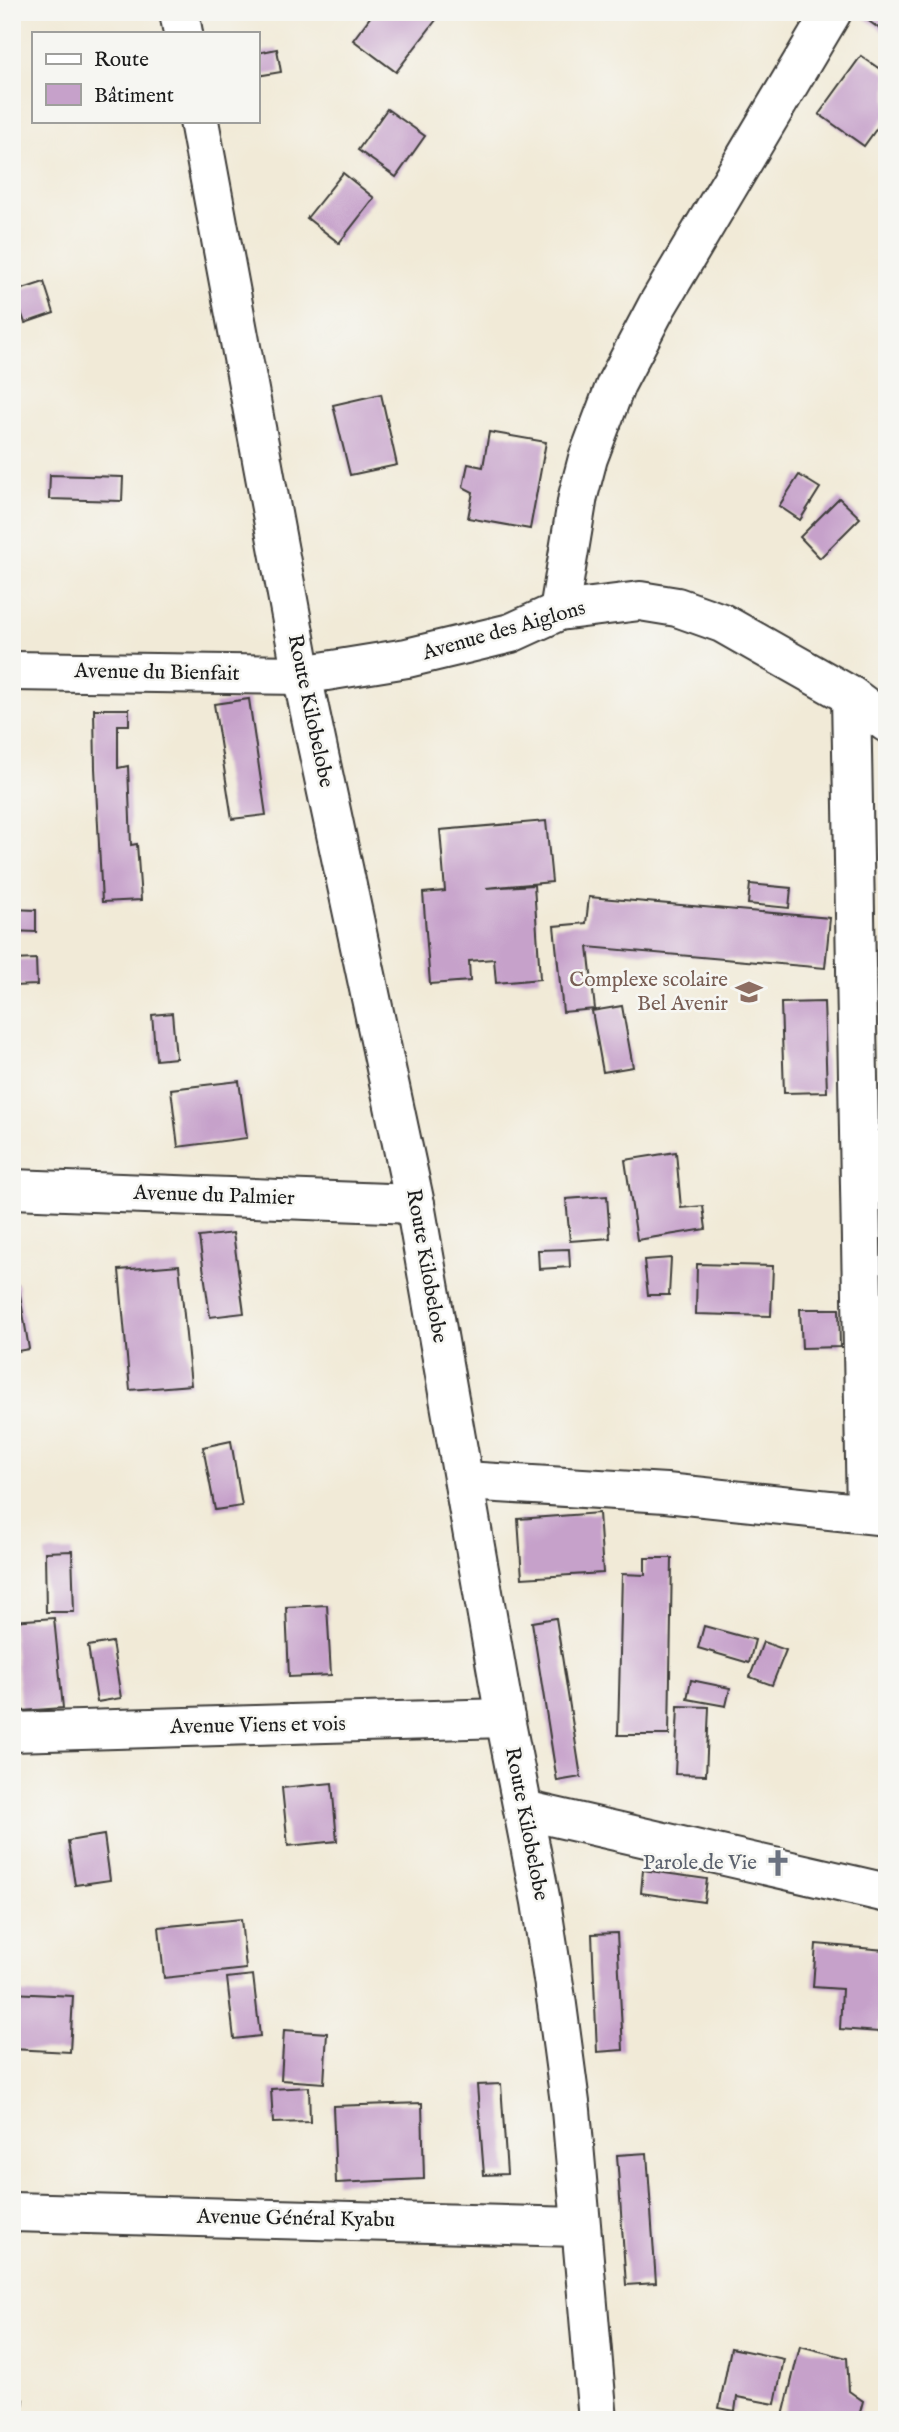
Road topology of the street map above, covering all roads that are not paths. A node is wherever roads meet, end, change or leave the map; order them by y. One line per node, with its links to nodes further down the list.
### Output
1 (179, 12): 3 (street)
2 (832, 12): 5 (street)
3 (183, 32)
4 (199, 122): 7 (street, Route Kilobelobe)
5 (559, 611): 7 (street, Avenue des Aiglons); 8 (street, Avenue des Aiglons)
6 (12, 671): 7 (street, Avenue du Bienfait)
7 (302, 675): 11 (street, Route Kilobelobe)
8 (851, 696): 9 (street, Avenue des Aiglons); 13 (street)
9 (887, 723)
10 (12, 1189): 11 (street, Avenue du Palmier)
11 (415, 1204): 12 (street, Route Kilobelobe)
12 (465, 1481): 13 (street); 14 (street, Route Kilobelobe)
13 (876, 1514)
14 (505, 1718): 15 (street, Avenue Viens et vois); 16 (street, Route Kilobelobe)
15 (12, 1732)
16 (524, 1810): 17 (street); 19 (street, Route Kilobelobe)
17 (887, 1893)
18 (12, 2212): 19 (street, Avenue Général Kyabu)
19 (580, 2227): 20 (street, Route Kilobelobe)
20 (598, 2420)

